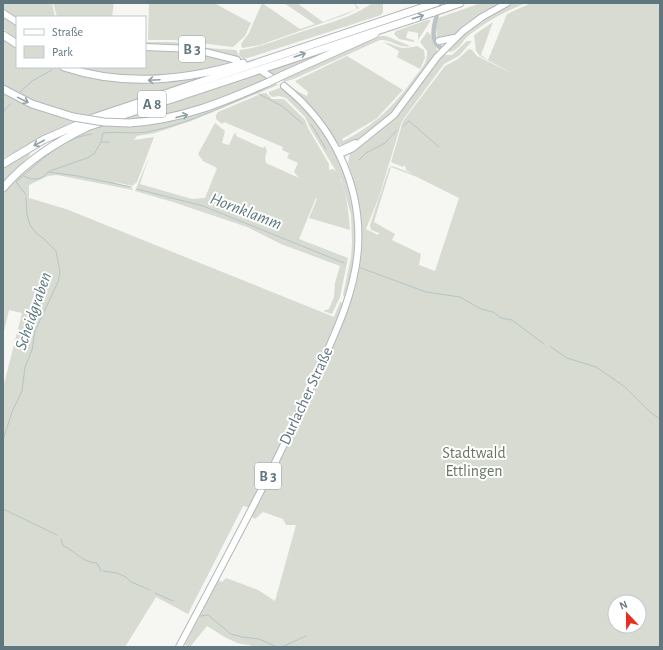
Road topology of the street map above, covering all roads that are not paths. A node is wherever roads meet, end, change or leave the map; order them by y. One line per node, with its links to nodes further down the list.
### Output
1 (436, 3): 15 (highway, A 8)
2 (460, 3): 4 (highway, A 8)
3 (507, 3): 10 (main road)
4 (442, 6): 7 (highway, A 8, one-way to 4, bridge); 8 (street)
5 (3, 13): 6 (main road)
6 (16, 21)
7 (403, 22): 20 (highway, A 8); 27 (highway, A 8, one-way to 7)
8 (434, 34): 11 (street); 14 (street)
9 (3, 35): 12 (highway)
10 (456, 38): 11 (main road); 14 (main road)
11 (439, 41): 14 (street)
12 (16, 43)
13 (146, 47): 16 (main road, B 3)
14 (444, 50): 22 (main road)
15 (276, 56): 17 (highway, A 8, one-way to 17); 25 (highway, A 8, one-way to 25)
16 (237, 60)
17 (68, 68)
18 (263, 72): 19 (main road)
19 (270, 79): 20 (highway, A 8, bridge); 21 (highway, A 8, one-way to 19, bridge)
20 (281, 82): 24 (main road, B 3)
21 (3, 89)
22 (360, 141): 23 (main road); 24 (main road)
23 (348, 151): 24 (main road); 26 (main road)
24 (339, 153): 26 (main road, B 3)
25 (3, 164)
26 (345, 167): 28 (main road, Durlacher Straße / B 3)
27 (3, 188)
28 (179, 647)

